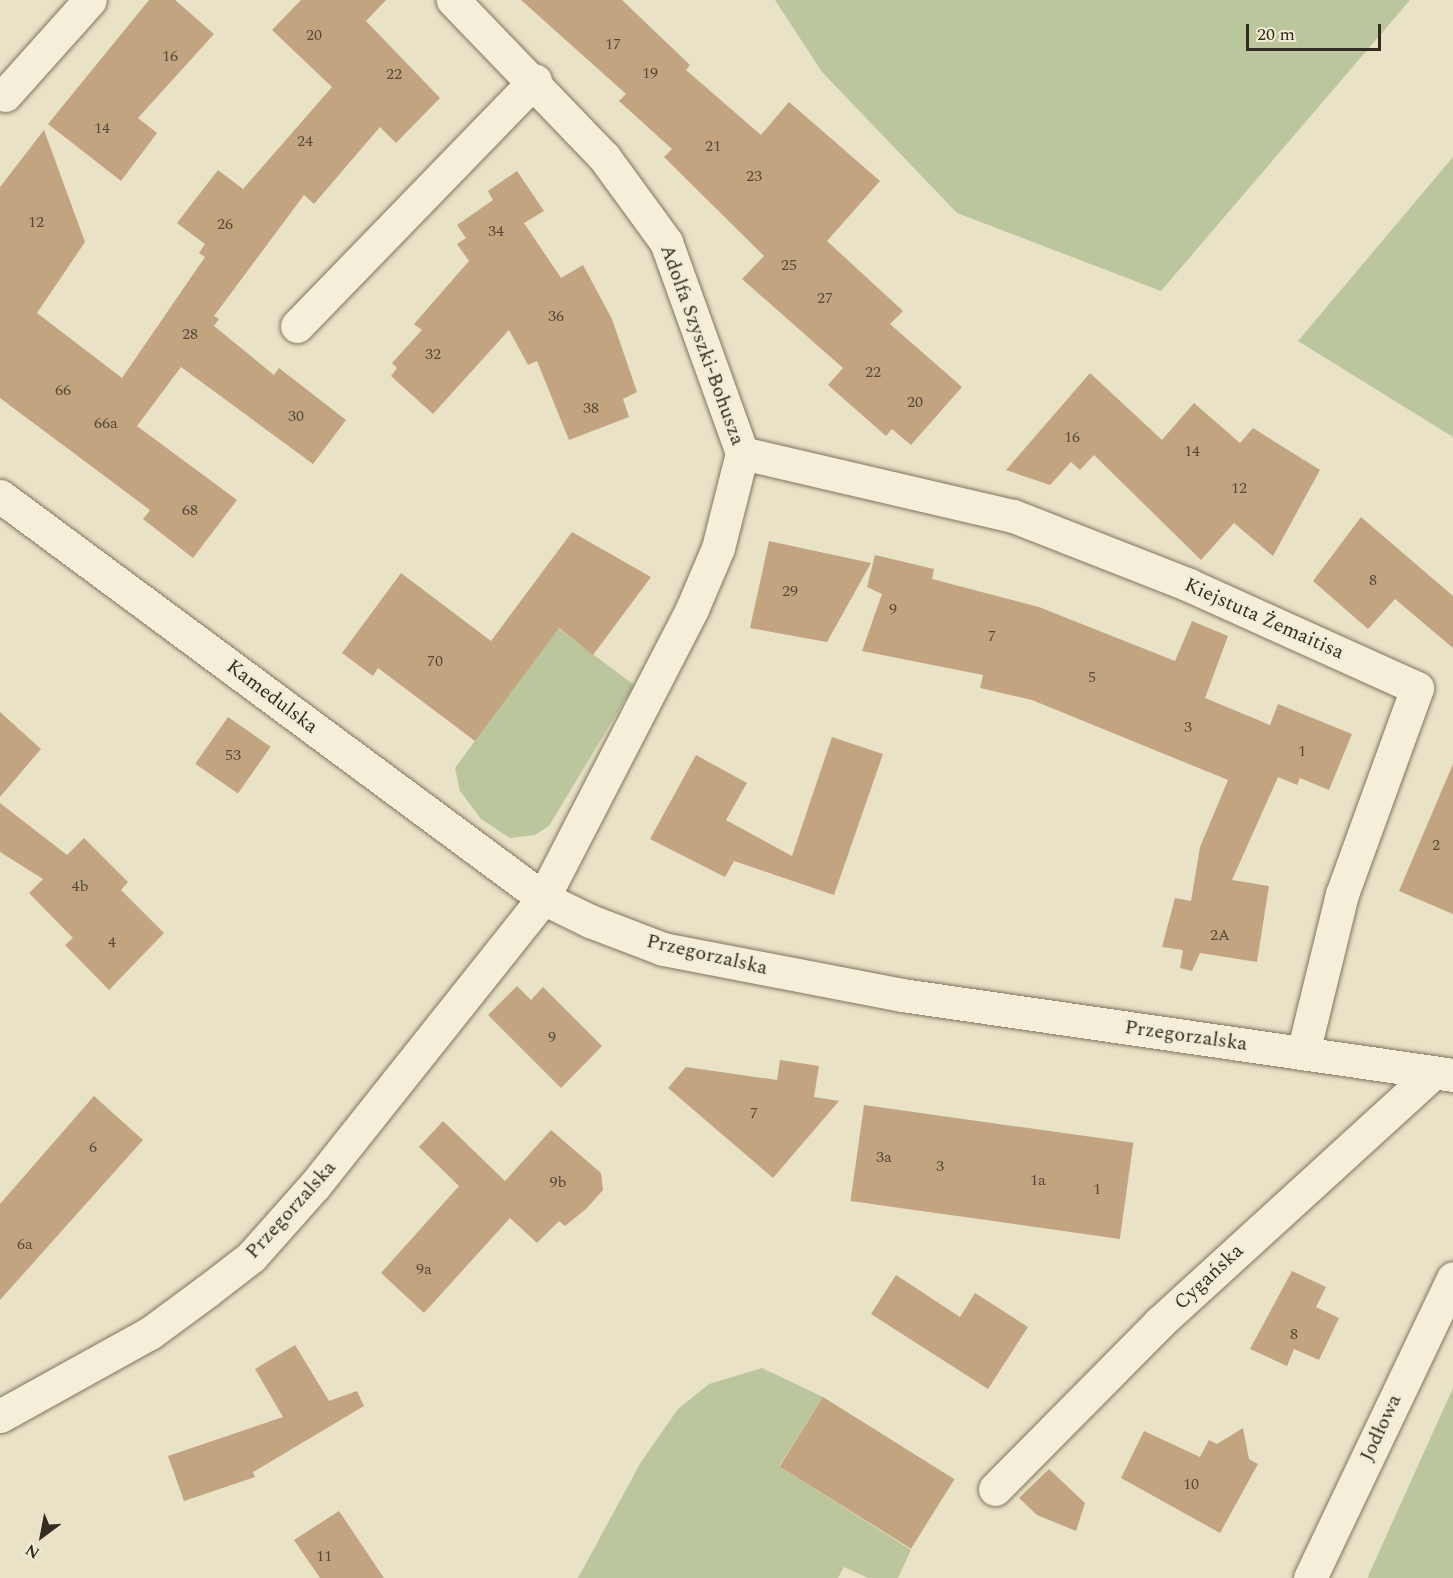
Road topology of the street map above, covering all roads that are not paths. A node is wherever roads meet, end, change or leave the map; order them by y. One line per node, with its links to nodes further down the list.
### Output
1 (90, 0): 4 (street)
2 (453, 0): 3 (street, Adolfa Szyszki-Bohusza)
3 (536, 81): 5 (street); 6 (street, Adolfa Szyszki-Bohusza)
4 (5, 95)
5 (297, 326)
6 (742, 453): 8 (street, Adolfa Szyszki-Bohusza); 9 (street, Kiejstuta Żemaitisa)
7 (0, 496): 8 (street, Kamedulska)
8 (543, 898): 9 (street, Przegorzalska); 12 (street, Przegorzalska)
9 (1303, 1053): 10 (street, Przegorzalska)
10 (1443, 1074): 13 (street, Cygańska)
11 (1453, 1278): 14 (street, Jodłowa)
12 (0, 1416)
13 (995, 1489)
14 (1310, 1578)

